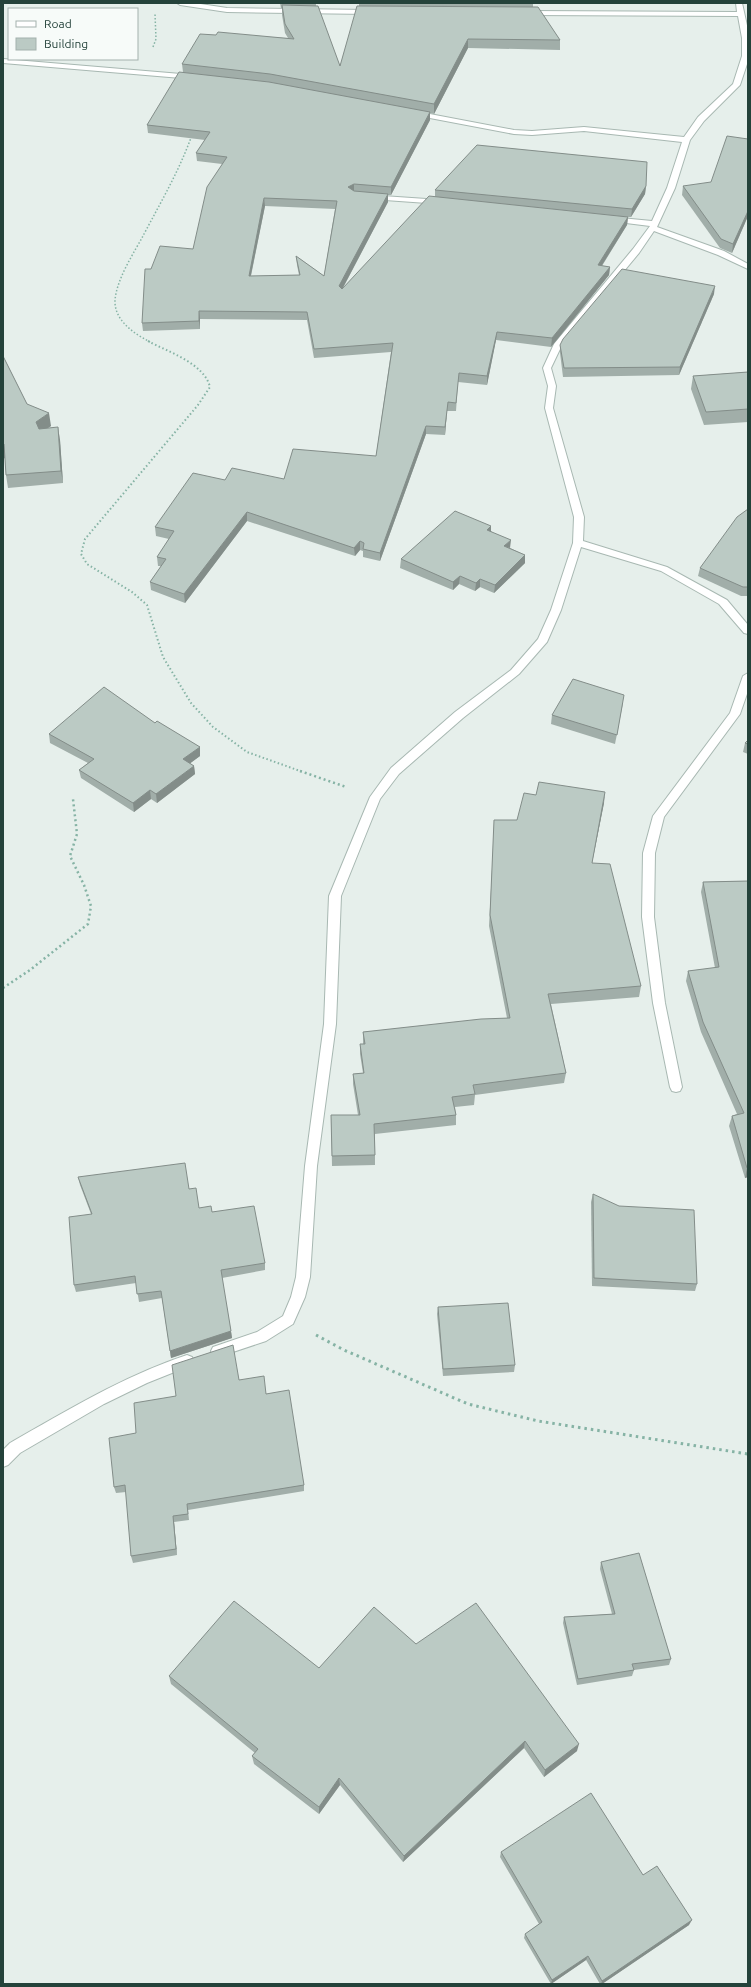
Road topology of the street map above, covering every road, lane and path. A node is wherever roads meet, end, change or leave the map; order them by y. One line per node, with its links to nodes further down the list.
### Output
1 (180, 3): 4 (street)
2 (741, 8): 5 (street); 11 (street)
3 (154, 10): 7 (path)
4 (376, 12)
5 (518, 14)
6 (3, 61): 7 (street)
7 (144, 72): 8 (street)
8 (199, 78)
9 (407, 112): 11 (street)
10 (194, 131): 20 (path)
11 (686, 140): 15 (street)
12 (362, 197): 13 (street)
13 (449, 203)
14 (599, 218): 15 (street)
15 (653, 226): 16 (street); 17 (street)
16 (748, 268)
17 (578, 542): 18 (street); 20 (street)
18 (748, 632)
19 (748, 676): 23 (street)
20 (375, 797): 24 (street)
21 (73, 799): 22 (path)
22 (3, 988)
23 (676, 1087)
24 (288, 1320): 25 (street); 28 (path)
25 (209, 1354)
26 (195, 1358): 27 (street)
27 (9, 1450): 29 (street)
28 (748, 1454)
29 (3, 1460)

